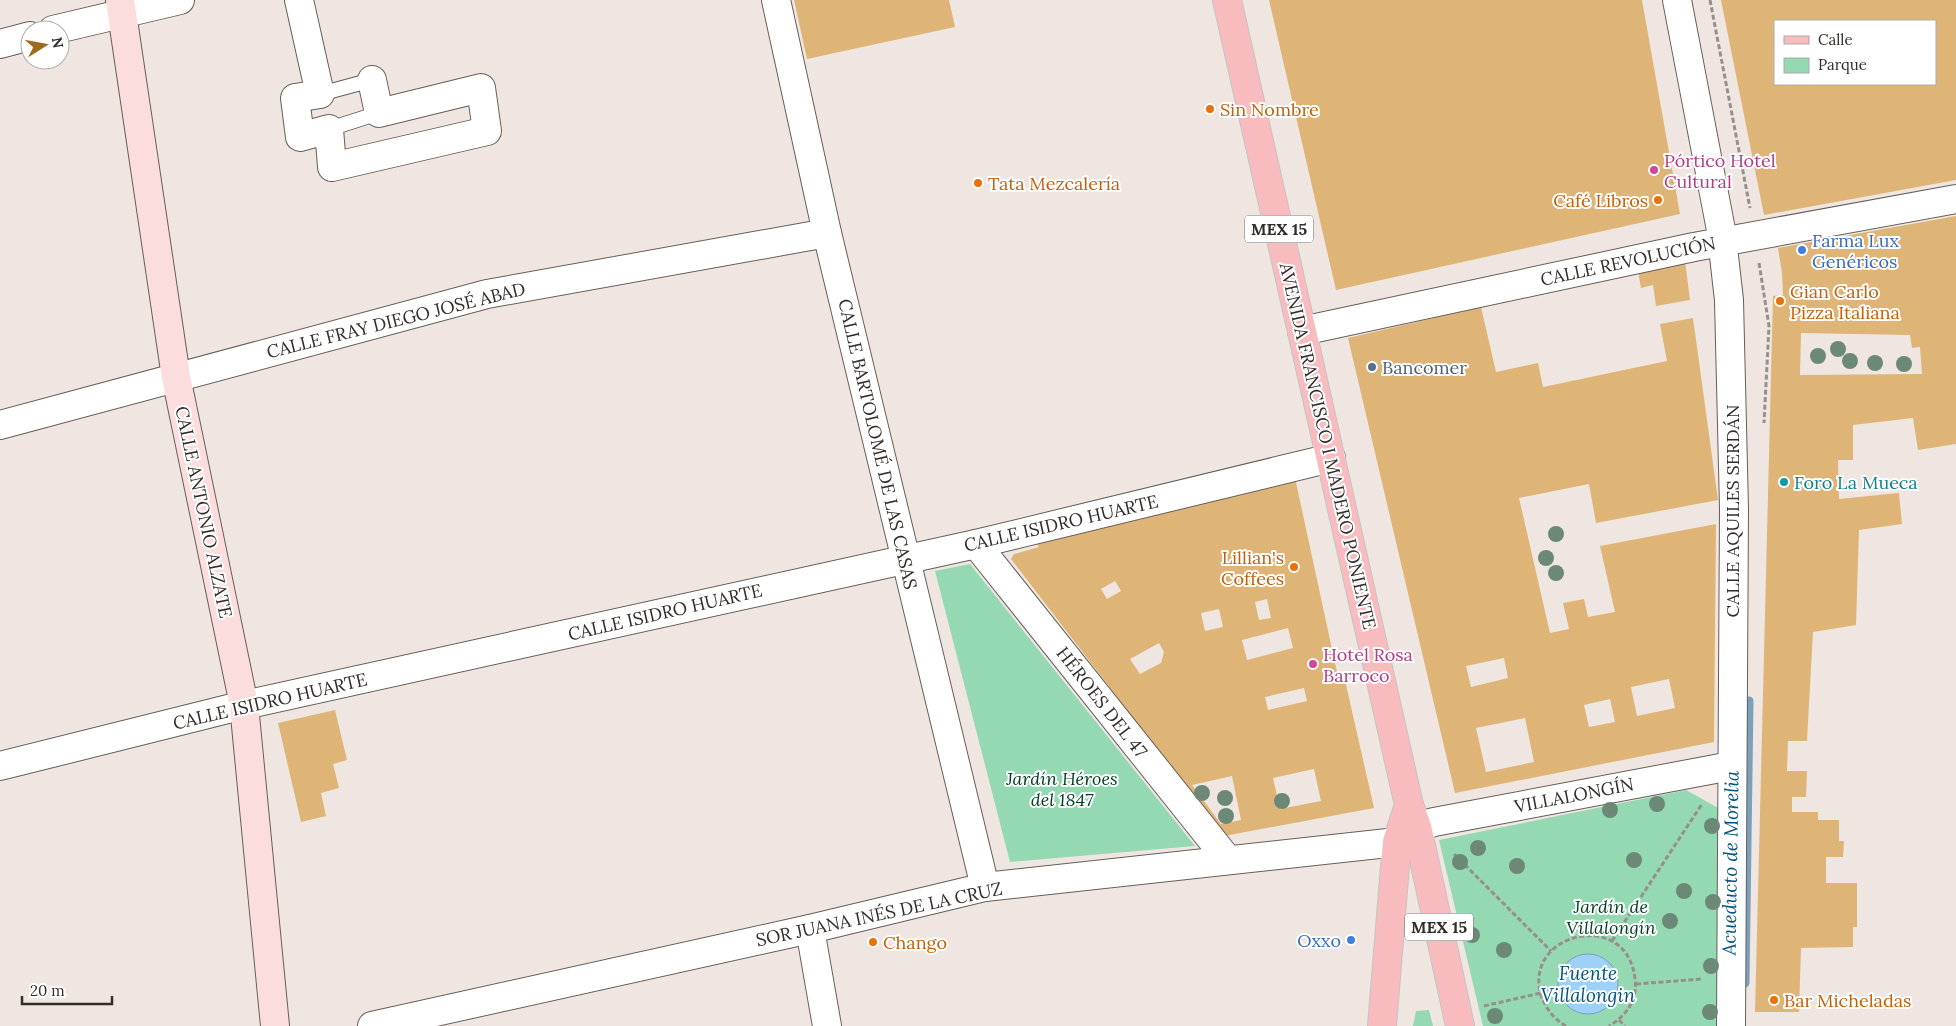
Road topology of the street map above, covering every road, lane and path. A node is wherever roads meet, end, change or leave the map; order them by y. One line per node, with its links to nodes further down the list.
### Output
1 (180, 0): 7 (street)
2 (299, 0): 12 (street)
3 (776, 0): 16 (street, CALLE BARTOLOMÉ DE LAS CASAS)
4 (1227, 0): 19 (main road, AVENIDA FRANCISCO I MADERO PONIENTE / MEX 15)
5 (1677, 0): 18 (street, CALLE AQUILES SERDÁN)
6 (1710, 0): 17 (path)
7 (121, 6): 8 (street); 20 (street, CALLE ANTONIO ALZATE)
8 (70, 24)
9 (20, 39): 10 (street)
10 (0, 44)
11 (372, 80): 12 (lane); 13 (street)
12 (320, 94): 14 (street)
13 (379, 113): 14 (lane); 14 (street)
14 (329, 128)
15 (1956, 199): 17 (street, CALLE REVOLUCIÓN)
16 (827, 233): 20 (street, CALLE FRAY DIEGO JOSÉ ABAD); 24 (street, CALLE BARTOLOMÉ DE LAS CASAS)
17 (1755, 235): 18 (street, CALLE REVOLUCIÓN)
18 (1722, 242): 19 (street, CALLE REVOLUCIÓN); 27 (street, CALLE AQUILES SERDÁN)
19 (1302, 331): 22 (main road, AVENIDA FRANCISCO I MADERO PONIENTE / MEX 15)
20 (176, 377): 21 (street, CALLE FRAY DIEGO JOSÉ ABAD); 25 (street, CALLE ANTONIO ALZATE)
21 (0, 425)
22 (1331, 458): 23 (street, CALLE ISIDRO HUARTE); 29 (main road, AVENIDA FRANCISCO I MADERO PONIENTE / MEX 15)
23 (976, 544): 24 (street, CALLE ISIDRO HUARTE); 31 (street, HÉROES DEL 47)
24 (904, 558): 25 (street, CALLE ISIDRO HUARTE); 32 (street, CALLE BARTOLOMÉ DE LAS CASAS)
25 (244, 706): 26 (street, CALLE ISIDRO HUARTE); 41 (street, CALLE ANTONIO ALZATE)
26 (0, 766)
27 (1731, 766): 29 (street, VILLALONGÍN); 48 (street, CALLE AQUILES SERDÁN)
28 (1705, 800): 34 (path)
29 (1408, 825): 31 (street, SOR JUANA INÉS DE LA CRUZ); 39 (main road, MEX 15); 44 (main road, MEX 15)
30 (1453, 854): 35 (path)
31 (1228, 860): 32 (street, SOR JUANA INÉS DE LA CRUZ)
32 (985, 887): 33 (street, SOR JUANA INÉS DE LA CRUZ)
33 (810, 929): 42 (street, SOR JUANA INÉS DE LA CRUZ); 43 (street)
34 (1612, 941): 35 (path); 37 (path)
35 (1551, 951): 38 (path)
36 (1711, 979): 37 (path)
37 (1636, 984): 40 (path)
38 (1541, 993): 39 (path); 45 (path)
39 (1469, 1017)
40 (1619, 1020): 46 (path); 47 (path)
41 (275, 1026)
42 (372, 1026)
43 (828, 1026)
44 (1382, 1026)
45 (1566, 1026)
46 (1609, 1026)
47 (1625, 1026)
48 (1730, 1026)

